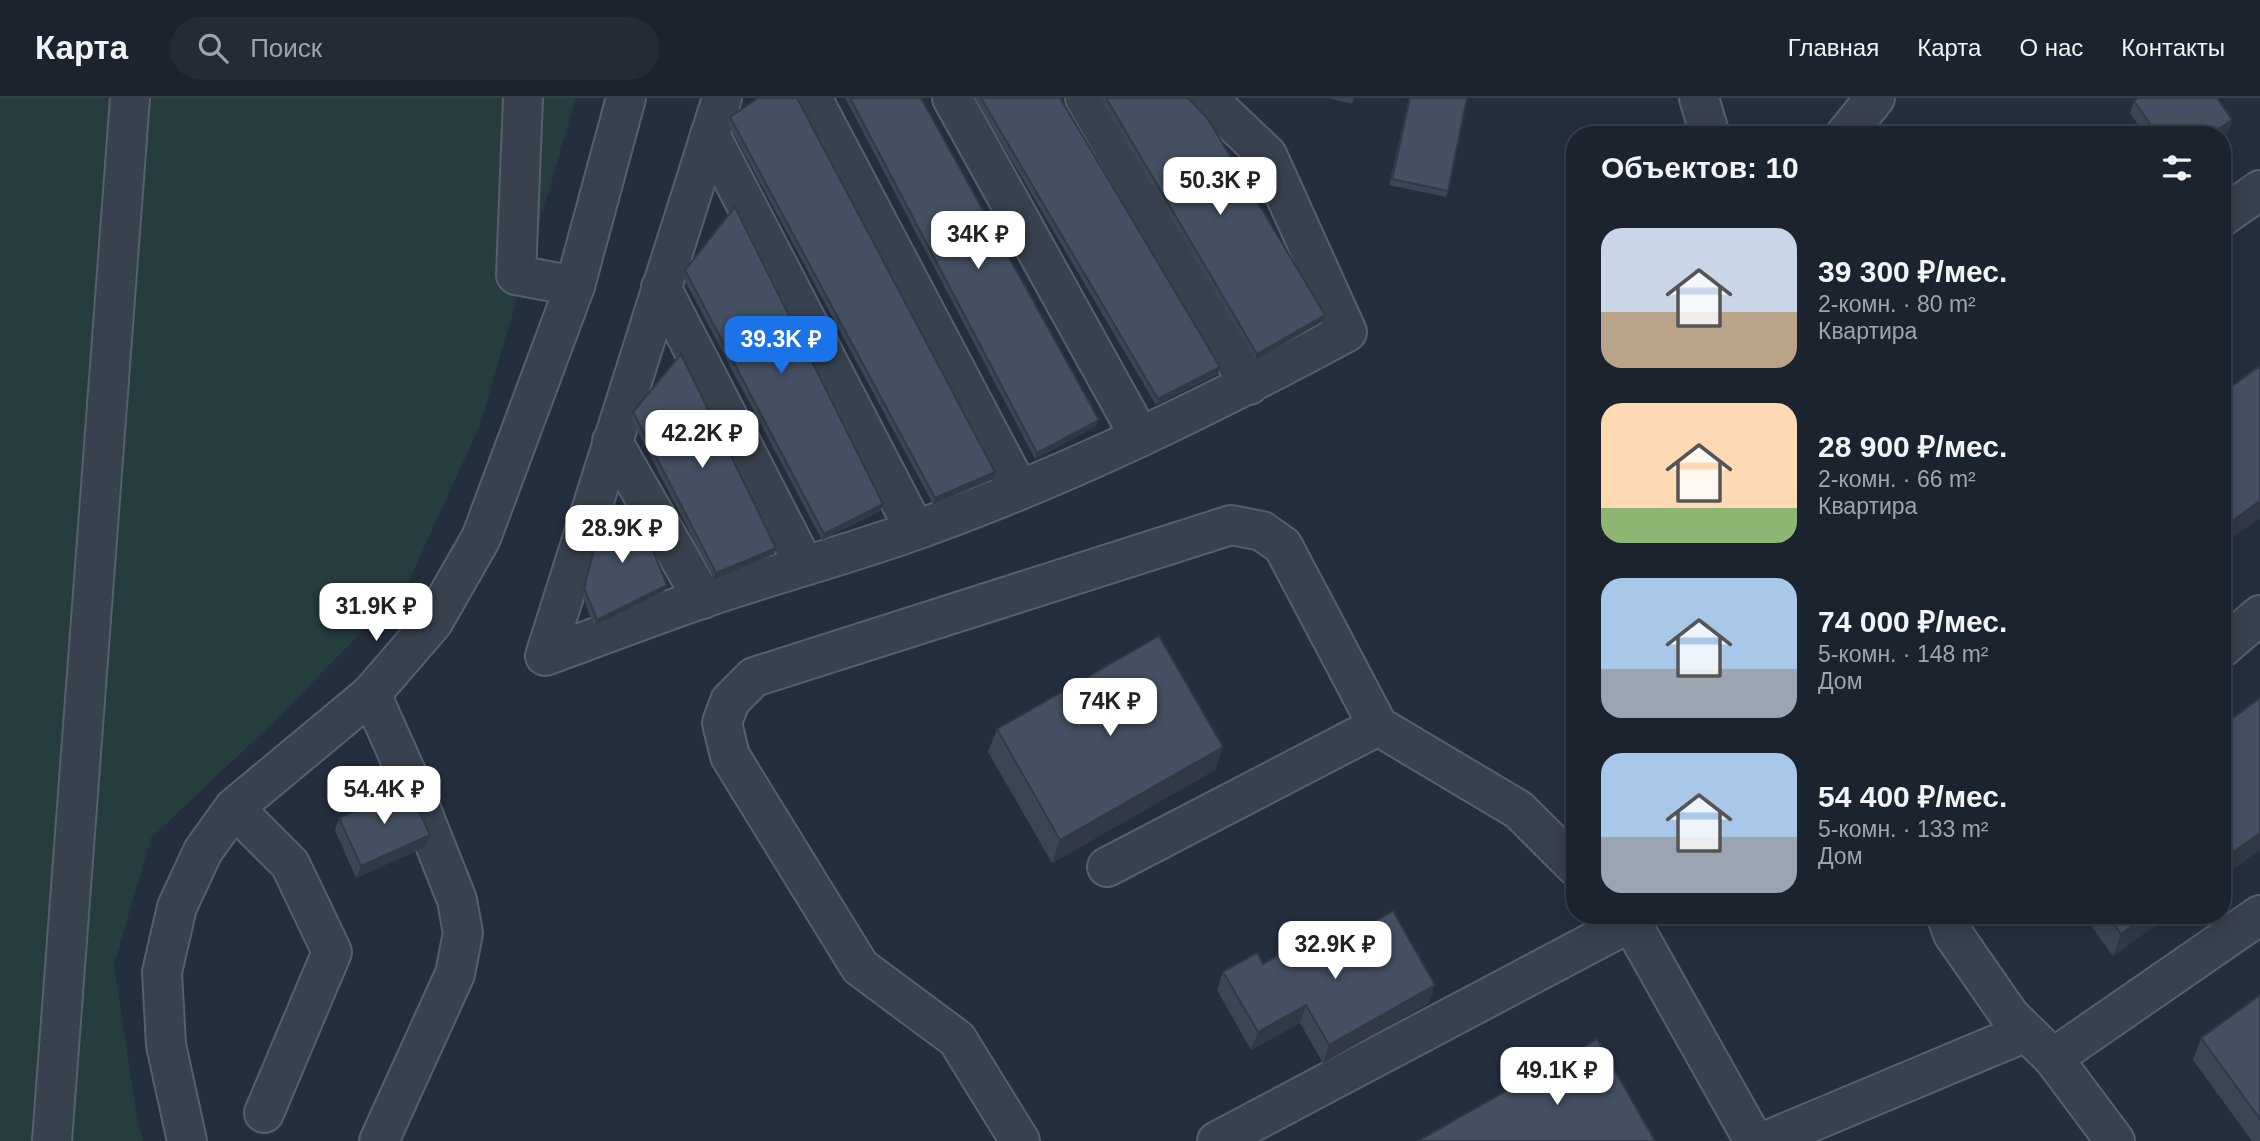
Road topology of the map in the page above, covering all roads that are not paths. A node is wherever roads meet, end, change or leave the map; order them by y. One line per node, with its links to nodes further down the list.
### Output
1 (130, 98): 38 (street)
2 (523, 98): 16 (street)
3 (626, 98): 16 (street)
4 (722, 98): 13 (street)
5 (812, 98): 21 (street)
6 (952, 98): 19 (street)
7 (1085, 98): 18 (street)
8 (1207, 98): 18 (street)
9 (1699, 98): 11 (street)
10 (1875, 98): 12 (street)
11 (1707, 126)
12 (1852, 126)
13 (710, 135): 17 (street); 22 (street)
14 (2260, 190): 15 (street)
15 (2231, 211)
16 (575, 286): 27 (street)
17 (661, 287): 20 (street); 23 (street)
18 (1249, 385): 19 (street)
19 (1140, 437): 21 (street)
20 (612, 442): 24 (street); 24 (street)
21 (1019, 490): 22 (street)
22 (915, 530): 23 (street)
23 (804, 565): 24 (street)
24 (703, 598)
25 (2260, 615): 26 (street)
26 (2231, 640)
27 (371, 694): 29 (street); 40 (street)
28 (1378, 726): 30 (street); 31 (street); 41 (street)
29 (234, 808): 37 (street); 39 (street)
30 (1566, 857)
31 (1107, 867)
32 (2260, 915): 36 (street)
33 (1616, 924): 42 (street)
34 (1630, 924): 43 (street)
35 (1949, 924): 36 (street)
36 (2040, 1045): 44 (street); 45 (street)
37 (264, 1113)
38 (52, 1141)
39 (187, 1141)
40 (379, 1141)
41 (1020, 1141)
42 (1217, 1141)
43 (1754, 1141)
44 (1766, 1141)
45 (2115, 1141)

